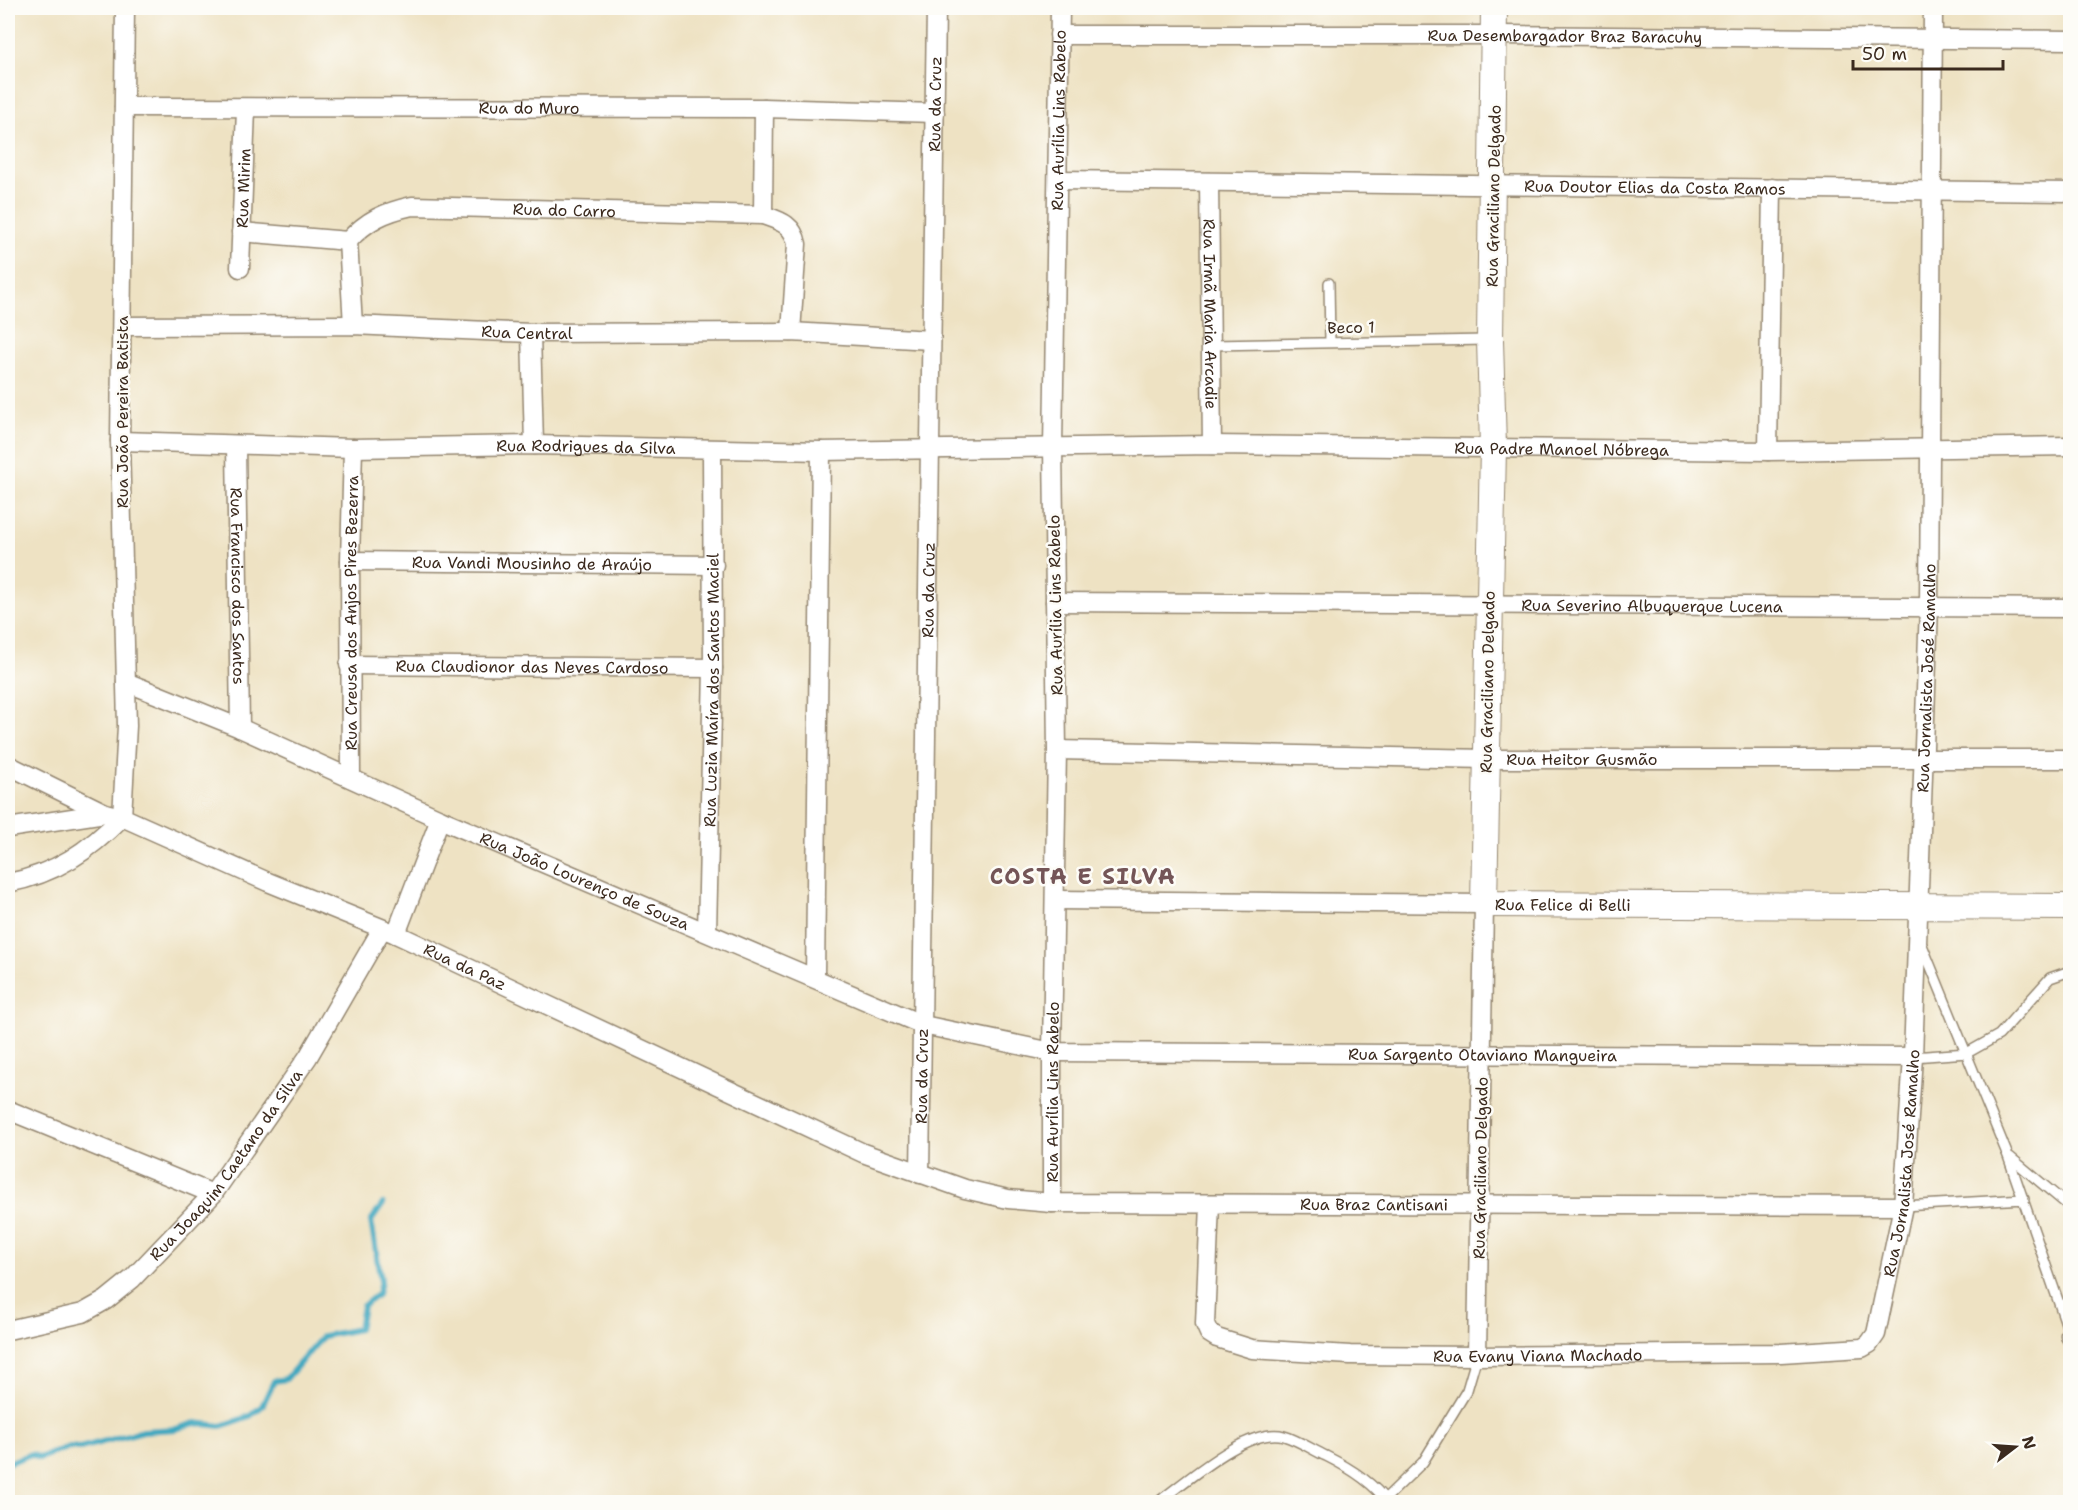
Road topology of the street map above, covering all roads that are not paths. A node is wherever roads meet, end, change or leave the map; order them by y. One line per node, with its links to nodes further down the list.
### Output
1 (125, 8): 10 (street, Rua João Pereira Batista)
2 (936, 8): 13 (street, Rua da Cruz)
3 (1060, 8): 7 (street, Rua Aurília Lins Rabelo)
4 (1494, 8): 6 (street, Rua Graciliano Delgado)
5 (1933, 8): 8 (street, Rua Jornalista José Ramalho)
6 (1494, 34): 7 (street, Rua Desembargador Braz Baracuhy); 8 (street, Rua Desembargador Braz Baracuhy); 16 (street, Rua Graciliano Delgado)
7 (1059, 35): 14 (street, Rua Aurília Lins Rabelo)
8 (1933, 40): 9 (street, Rua Desembargador Braz Baracuhy); 18 (street, Rua Jornalista José Ramalho)
9 (2070, 40)
10 (124, 107): 12 (street, Rua do Muro); 26 (street, Rua João Pereira Batista)
11 (764, 108): 12 (street, Rua do Muro); 13 (street, Rua do Muro); 20 (street)
12 (246, 109): 21 (street, Rua Mirim)
13 (934, 113): 29 (street, Rua da Cruz)
14 (1058, 180): 15 (street, Rua Doutor Elias da Costa Ramos); 38 (street, Rua Aurília Lins Rabelo)
15 (1209, 182): 16 (street, Rua Doutor Elias da Costa Ramos); 32 (street, Rua Irmã Maria Arcadie)
16 (1494, 185): 17 (street, Rua Doutor Elias da Costa Ramos); 30 (street, Rua Graciliano Delgado)
17 (1772, 188): 18 (street, Rua Doutor Elias da Costa Ramos); 45 (street)
18 (1932, 190): 19 (street, Rua Doutor Elias da Costa Ramos); 41 (street, Rua Jornalista José Ramalho)
19 (2070, 192)
20 (763, 215): 22 (street, Rua do Carro); 27 (street, Rua do Carro)
21 (242, 232): 22 (street); 23 (street, Rua Mirim)
22 (348, 241): 25 (street)
23 (240, 268)
24 (1329, 283): 31 (lane)
25 (353, 325): 26 (street, Rua Central); 28 (street, Rua Central)
26 (122, 326): 33 (street, Rua João Pereira Batista)
27 (791, 332): 28 (street, Rua Central); 29 (street, Rua Central)
28 (531, 333): 35 (street)
29 (931, 340): 43 (street, Rua da Cruz)
30 (1490, 340): 31 (lane, Beco 1); 39 (street, Rua Graciliano Delgado)
31 (1330, 342): 32 (lane, Beco 1)
32 (1213, 345): 36 (street, Rua Irmã Maria Arcadie)
33 (120, 441): 34 (street, Rua Rodrigues da Silva); 54 (street, Rua João Pereira Batista)
34 (236, 445): 40 (street, Rua Rodrigues da Silva); 55 (street, Rua Francisco dos Santos)
35 (534, 445): 40 (street, Rua Rodrigues da Silva); 42 (street, Rua Rodrigues da Silva)
36 (1212, 445): 38 (street, Rua Padre Manoel Nóbrega); 39 (street, Rua Padre Manoel Nóbrega)
37 (2070, 446): 41 (street, Rua Padre Manoel Nóbrega)
38 (1053, 447): 43 (street, Rua Rodrigues da Silva); 48 (street, Rua Aurília Lins Rabelo)
39 (1493, 447): 45 (street, Rua Padre Manoel Nóbrega); 49 (street, Rua Graciliano Delgado)
40 (353, 448): 46 (street, Rua Creusa dos Anjos Pires Bezerra)
41 (1931, 449): 45 (street, Rua Padre Manoel Nóbrega); 50 (street, Rua Jornalista José Ramalho)
42 (712, 450): 44 (street, Rua Rodrigues da Silva); 47 (street, Rua Luzia Maíra dos Santos Maciel)
43 (931, 450): 44 (street, Rua Rodrigues da Silva); 75 (street, Rua da Cruz)
44 (821, 451): 74 (street)
45 (1768, 451)
46 (350, 561): 47 (street, Rua Vandi Mousinho de Araújo); 52 (street, Rua Creusa dos Anjos Pires Bezerra)
47 (714, 564): 53 (street, Rua Luzia Maíra dos Santos Maciel)
48 (1055, 602): 49 (street, Rua Severino Albuquerque Lucena); 56 (street, Rua Aurília Lins Rabelo)
49 (1488, 606): 50 (street, Rua Severino Albuquerque Lucena); 57 (street, Rua Graciliano Delgado)
50 (1929, 606): 51 (street, Rua Severino Albuquerque Lucena); 59 (street, Rua Jornalista José Ramalho)
51 (2070, 608)
52 (349, 664): 53 (street, Rua Claudionor das Neves Cardoso); 61 (street, Rua Creusa dos Anjos Pires Bezerra)
53 (713, 668): 71 (street, Rua Luzia Maíra dos Santos Maciel)
54 (126, 682): 55 (street, Rua João Lourenço de Souza); 62 (street, Rua João Pereira Batista)
55 (240, 728): 61 (street, Rua João Lourenço de Souza)
56 (1057, 750): 57 (street, Rua Heitor Gusmão); 66 (street, Rua Aurília Lins Rabelo)
57 (1486, 759): 59 (street, Rua Heitor Gusmão); 67 (street, Rua Graciliano Delgado)
58 (2070, 759): 59 (street, Rua Heitor Gusmão)
59 (1924, 761): 68 (street, Rua Jornalista José Ramalho)
60 (8, 765): 62 (street, Rua da Paz)
61 (351, 778): 63 (street, Rua João Lourenço de Souza)
62 (113, 815): 64 (street); 65 (street); 70 (street, Rua da Paz)
63 (440, 819): 70 (street, Rua Joaquim Caetano da Silva); 71 (street, Rua João Lourenço de Souza)
64 (8, 828)
65 (8, 883)
66 (1055, 900): 67 (street, Rua Felice di Belli); 76 (street, Rua Aurília Lins Rabelo)
67 (1484, 904): 68 (street, Rua Felice di Belli); 78 (street, Rua Graciliano Delgado)
68 (1918, 907): 69 (street, Rua Felice di Belli); 72 (street, Rua Jornalista José Ramalho)
69 (2070, 908)
70 (389, 931): 82 (street, Rua da Paz); 83 (street, Rua Joaquim Caetano da Silva)
71 (707, 932): 74 (street, Rua João Lourenço de Souza)
72 (1917, 935): 77 (lane); 79 (street, Rua Jornalista José Ramalho)
73 (2070, 971): 77 (lane)
74 (815, 977): 75 (street, Rua João Lourenço de Souza)
75 (923, 1024): 76 (street, Rua João Lourenço de Souza); 82 (street, Rua da Cruz)
76 (1052, 1052): 78 (street, Rua Sargento Otaviano Mangueira); 85 (street, Rua Aurília Lins Rabelo)
77 (1967, 1053): 79 (lane); 81 (lane)
78 (1482, 1054): 79 (street, Rua Sargento Otaviano Mangueira); 87 (street, Rua Graciliano Delgado)
79 (1913, 1057): 88 (street, Rua Jornalista José Ramalho)
80 (8, 1111): 83 (street)
81 (2008, 1156): 84 (lane); 89 (lane)
82 (920, 1174): 85 (street, Rua Braz Cantisani)
83 (213, 1194): 90 (street, Rua Joaquim Caetano da Silva)
84 (2024, 1199): 88 (lane); 91 (lane)
85 (1052, 1203): 86 (street, Rua Braz Cantisani)
86 (1209, 1204): 87 (street, Rua Braz Cantisani); 93 (street, Rua Evany Viana Machado)
87 (1478, 1205): 88 (street, Rua Braz Cantisani); 93 (street, Rua Graciliano Delgado)
88 (1903, 1206): 92 (street, Rua Jornalista José Ramalho)
89 (2070, 1207)
90 (8, 1330)
91 (2070, 1335)
92 (1869, 1344): 93 (street, Rua Evany Viana Machado)
93 (1477, 1356): 94 (lane)
94 (1386, 1501): 95 (lane)
95 (1158, 1503)

